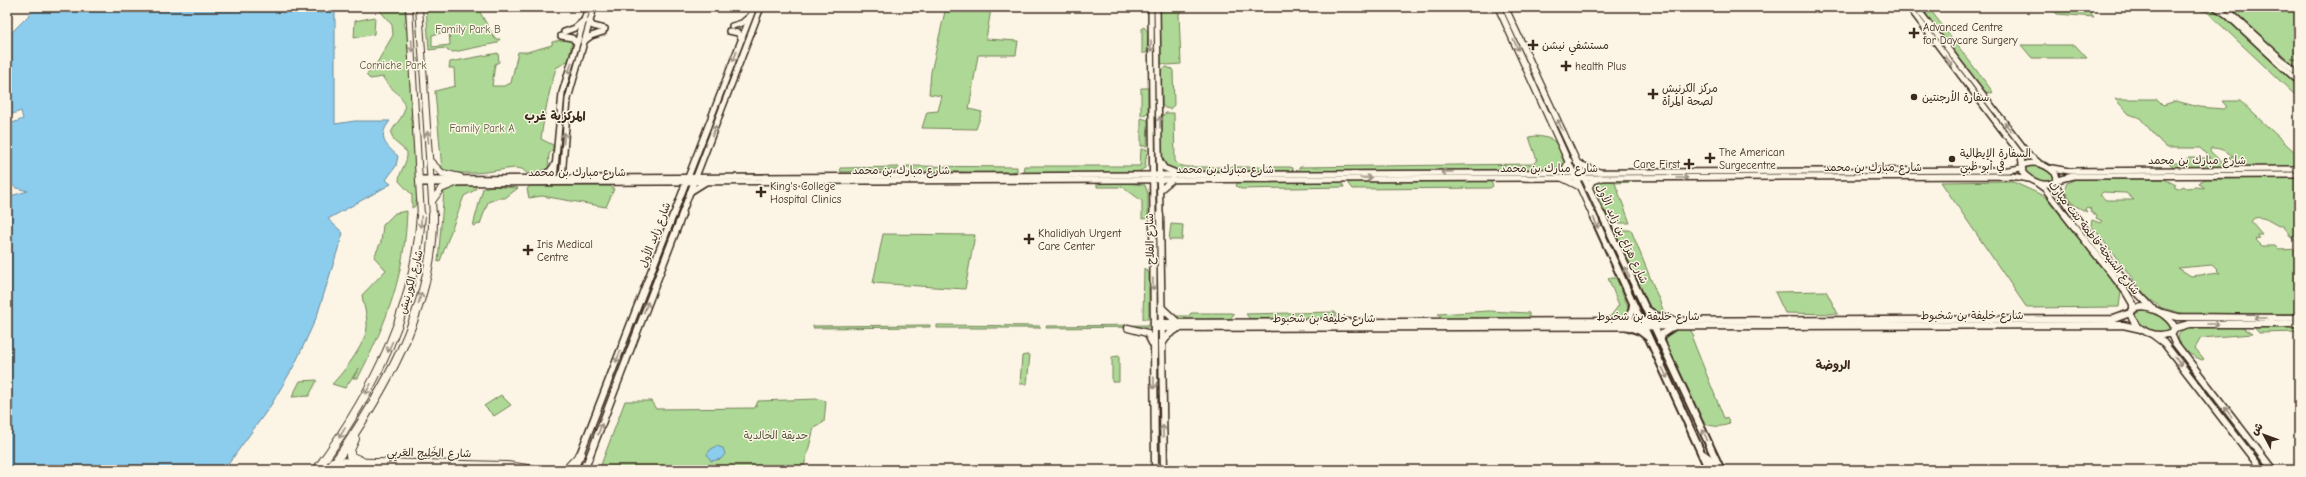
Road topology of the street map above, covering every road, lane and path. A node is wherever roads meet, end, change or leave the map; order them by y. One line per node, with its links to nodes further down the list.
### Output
1 (409, 7): 58 (highway, شارع الكورنيش, one-way to 58)
2 (419, 7): 24 (highway, شارع الكورنيش, one-way to 2)
3 (588, 7): 18 (main road)
4 (594, 7): 18 (main road)
5 (754, 7): 16 (main road, شارع زايد الأول)
6 (761, 7): 32 (main road, شارع زايد الأول, one-way to 6)
7 (1151, 7): 27 (main road, شارع الفلاح, one-way to 27)
8 (1508, 7): 15 (main road)
9 (1911, 7): 17 (main road); 30 (main road, one-way to 30)
10 (1920, 7): 17 (main road)
11 (2215, 7): 14 (main road); 23 (main road)
12 (1158, 8): 25 (main road, شارع الفلاح, one-way to 12)
13 (1499, 8): 15 (main road, شارع هزاع بن زايد الأول); 26 (main road, شارع هزاع بن زايد الأول, one-way to 26)
14 (2230, 8): 22 (main road)
15 (1508, 14): 26 (main road, شارع هزاع بن زايد الأول, one-way to 15)
16 (751, 16): 19 (main road, شارع زايد الأول); 19 (main road)
17 (1922, 16): 31 (main road, one-way to 17)
18 (586, 20): 20 (main road); 20 (main road); 21 (main road); 21 (main road)
19 (742, 39): 29 (main road, شارع زايد الأول, one-way to 29)
20 (576, 42): 28 (main road, one-way to 28)
21 (583, 42): 48 (main road, one-way to 21)
22 (2299, 75)
23 (2299, 82)
24 (430, 161): 52 (highway, شارع الكورنيش); 53 (highway)
25 (1160, 161): 35 (main road); 43 (main road, شارع الفلاح)
26 (1572, 161): 34 (main road); 36 (main road, شارع هزاع بن زايد الأول); 37 (main road, شارع هزاع بن زايد الأول); 38 (main road)
27 (1152, 163): 42 (main road); 45 (main road, شارع الفلاح)
28 (555, 164): 44 (main road); 47 (main road)
29 (694, 164): 40 (main road); 49 (main road, شارع زايد الأول)
30 (2022, 166): 31 (main road, شارع مبارك بن محمد); 38 (main road, شارع مبارك بن محمد); 54 (main road, شارع الشيخة فاطمة بنت مبارك)
31 (2046, 166): 33 (main road, شارع مبارك بن محمد); 57 (main road, شارع الشيخة فاطمة بنت مبارك)
32 (699, 168): 41 (main road); 50 (main road, شارع زايد الأول)
33 (2299, 169)
34 (1556, 172): 35 (main road, شارع مبارك بن محمد, one-way to 35); 36 (main road, شارع مبارك بن محمد)
35 (1195, 174): 43 (main road, شارع مبارك بن محمد)
36 (1574, 175): 37 (main road, شارع مبارك بن محمد); 46 (main road, شارع مبارك بن محمد); 59 (main road, شارع هزاع بن زايد الأول)
37 (1582, 175): 38 (main road, شارع مبارك بن محمد); 61 (main road, شارع هزاع بن زايد الأول)
38 (1600, 175): 54 (main road, شارع مبارك بن محمد, one-way to 54); 61 (main road)
39 (2299, 175): 57 (main road, شارع مبارك بن محمد)
40 (676, 176): 48 (main road, شارع مبارك بن محمد); 49 (main road, شارع مبارك بن محمد)
41 (719, 176): 42 (main road, شارع مبارك بن محمد); 50 (main road, شارع مبارك بن محمد)
42 (1134, 176): 45 (main road, شارع مبارك بن محمد); 56 (main road, شارع مبارك بن محمد); 60 (main road)
43 (1159, 176): 45 (main road, شارع مبارك بن محمد); 51 (main road, شارع مبارك بن محمد); 63 (main road, شارع الفلاح)
44 (536, 177): 47 (main road, شارع مبارك بن محمد); 53 (main road, شارع مبارك بن محمد)
45 (1152, 177): 60 (main road, شارع الفلاح)
46 (1562, 178): 51 (main road, شارع مبارك بن محمد, one-way to 46); 59 (main road)
47 (554, 179): 48 (main road, شارع مبارك بن محمد); 53 (main road, شارع مبارك بن محمد)
48 (562, 179): 55 (main road, شارع مبارك بن محمد)
49 (687, 179): 50 (main road, شارع مبارك بن محمد); 55 (main road, شارع مبارك بن محمد); 62 (main road, شارع زايد الأول)
50 (695, 179): 56 (main road, شارع مبارك بن محمد); 64 (main road, شارع زايد الأول)
51 (1173, 179): 63 (main road)
52 (431, 180): 53 (main road, شارع مبارك بن محمد); 58 (main road, شارع مبارك بن محمد); 65 (highway, شارع الكورنيش)
53 (459, 180): 65 (highway)
54 (2032, 180): 57 (main road, شارع مبارك بن محمد); 71 (main road, شارع الشيخة فاطمة بنت مبارك)
55 (667, 181): 62 (main road)
56 (710, 181): 64 (main road)
57 (2056, 181): 70 (main road, شارع الشيخة فاطمة بنت مبارك)
58 (421, 182): 66 (highway); 94 (highway, شارع الكورنيش, one-way to 94)
59 (1580, 187): 67 (main road, شارع هزاع بن زايد الأول, one-way to 67)
60 (1152, 189): 80 (main road, شارع الفلاح, one-way to 80)
61 (1588, 189): 69 (main road, شارع هزاع بن زايد الأول, one-way to 61)
62 (682, 190): 91 (main road, شارع زايد الأول, one-way to 91)
63 (1160, 190): 68 (main road, شارع الفلاح)
64 (688, 194): 96 (main road, شارع زايد الأول, one-way to 64)
65 (433, 200): 66 (highway, شارع الكورنيش)
66 (434, 216): 90 (highway, شارع الكورنيش, one-way to 66)
67 (1633, 304): 74 (main road, شارع هزاع بن زايد الأول); 76 (main road)
68 (1162, 308): 79 (main road); 81 (main road, شارع الفلاح)
69 (1644, 308): 75 (main road, شارع هزاع بن زايد الأول); 77 (main road)
70 (2153, 309): 71 (main road, شارع خليفة بن شخبوط); 72 (main road)
71 (2132, 311): 77 (main road, شارع خليفة بن شخبوط); 83 (main road, شارع الشيخة فاطمة بنت مبارك)
72 (2162, 313): 73 (main road, one-way to 72); 84 (main road)
73 (2299, 318)
74 (1642, 323): 75 (main road, شارع خليفة بن شخبوط); 76 (main road, شارع خليفة بن شخبوط); 86 (main road, شارع هزاع بن زايد الأول)
75 (1651, 323): 77 (main road, شارع خليفة بن شخبوط); 87 (main road, شارع هزاع بن زايد الأول)
76 (1624, 324): 79 (main road, شارع خليفة بن شخبوط); 86 (main road)
77 (1673, 324): 83 (main road, شارع خليفة بن شخبوط); 87 (main road)
78 (2299, 324): 84 (main road, one-way to 78)
79 (1182, 325): 81 (main road, شارع خليفة بن شخبوط); 89 (main road)
80 (1154, 326): 81 (main road, شارع خليفة بن شخبوط); 88 (main road, شارع الفلاح)
81 (1162, 326): 89 (main road, شارع الفلاح)
82 (1128, 328): 88 (main road)
83 (2141, 328): 85 (main road)
84 (2173, 331): 85 (main road); 108 (main road, one-way to 84)
85 (2152, 334): 107 (main road, one-way to 107)
86 (1648, 338): 92 (main road, شارع هزاع بن زايد الأول, one-way to 92)
87 (1660, 342): 106 (main road, شارع هزاع بن زايد الأول, one-way to 87)
88 (1153, 344): 102 (main road, شارع الفلاح, one-way to 102)
89 (1162, 344): 103 (main road, شارع الفلاح, one-way to 89)
90 (360, 423): 93 (highway); 95 (highway, شارع الكورنيش)
91 (581, 454): 100 (highway); 101 (main road, شارع زايد الأول)
92 (1703, 455): 104 (main road, شارع هزاع بن زايد الأول); 105 (highway)
93 (364, 462): 95 (highway, شارع الخَلِيج العَربِي); 99 (highway, شارع الخَلِيج العَربِي)
94 (320, 466): 95 (highway, شارع الخَلِيج العَربِي)
95 (332, 467): 97 (highway, شارع الخَلِيج العَربِي)
96 (586, 468)
97 (350, 470): 98 (highway, شارع الخَلِيج العَربِي)
98 (372, 470)
99 (534, 470)
100 (566, 470)
101 (574, 470)
102 (1155, 470)
103 (1164, 470)
104 (1709, 470)
105 (1715, 470)
106 (1721, 470)
107 (2262, 470)
108 (2273, 470)

